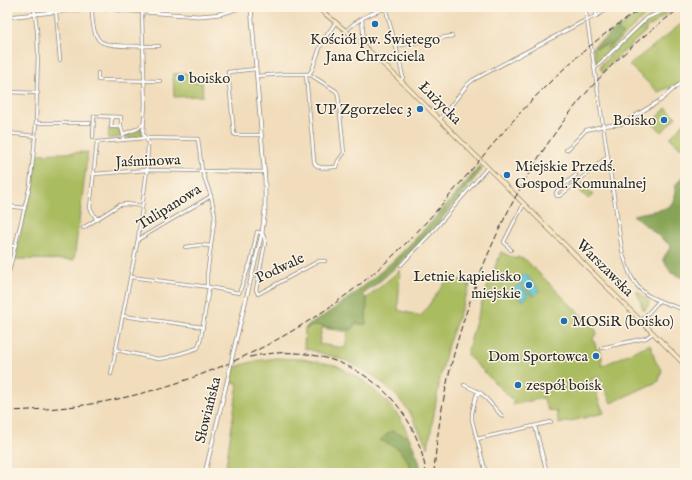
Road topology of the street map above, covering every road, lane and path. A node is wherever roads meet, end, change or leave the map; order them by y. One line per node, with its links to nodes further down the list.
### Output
1 (34, 7): 15 (street)
2 (143, 7): 13 (street)
3 (242, 7): 13 (street)
4 (251, 7): 28 (street, Słowiańska)
5 (317, 7): 20 (main road, Łużycka)
6 (392, 7): 11 (street)
7 (585, 7): 19 (street)
8 (598, 7): 16 (street)
9 (612, 7): 16 (street)
10 (92, 8): 12 (street); 13 (street); 24 (street)
11 (386, 8): 18 (street); 26 (street)
12 (56, 11): 15 (street); 27 (street)
13 (143, 11): 24 (street)
14 (662, 11): 29 (street)
15 (35, 14): 17 (street); 40 (street)
16 (596, 16): 19 (street)
17 (7, 17)
18 (362, 19): 21 (street); 23 (street)
19 (587, 20): 29 (street); 42 (street)
20 (336, 22): 21 (main road, Łużycka); 31 (street)
21 (346, 32): 23 (main road, Łużycka)
22 (452, 36): 26 (street)
23 (363, 45): 35 (main road, Łużycka)
24 (144, 46): 25 (street); 33 (street)
25 (159, 46)
26 (396, 46): 35 (street)
27 (60, 60)
28 (256, 69): 32 (street, Słowiańska); 50 (street)
29 (595, 69): 46 (street)
30 (98, 73): 33 (street)
31 (308, 74): 31 (street); 32 (street)
32 (257, 76): 50 (street, Słowiańska)
33 (144, 81): 34 (street); 45 (street)
34 (160, 81)
35 (401, 81): 42 (main road, Łużycka)
36 (685, 81): 37 (street)
37 (682, 83): 38 (street); 46 (street)
38 (685, 88)
39 (7, 92): 40 (street)
40 (38, 93): 43 (street)
41 (112, 116): 47 (street); 47 (street); 52 (street)
42 (440, 119): 57 (main road, Łużycka)
43 (36, 123): 44 (street); 51 (street)
44 (90, 123)
45 (144, 123): 49 (street); 53 (street)
46 (603, 126): 55 (street); 56 (street)
47 (121, 127): 49 (street)
48 (7, 133): 51 (street)
49 (123, 134): 54 (street)
50 (262, 135): 60 (street, Słowiańska)
51 (35, 136): 67 (street)
52 (93, 137)
53 (146, 138): 54 (street); 58 (street); 59 (street, Tulipanowa)
54 (123, 139): 61 (street)
55 (566, 150)
56 (608, 157): 62 (street); 82 (street)
57 (488, 167): 64 (main road, Łużycka); 78 (street)
58 (147, 170): 59 (street, Jaśminowa); 61 (street, Jaśminowa); 66 (street)
59 (202, 171): 60 (street, Jaśminowa); 63 (street, Tulipanowa)
60 (265, 172): 70 (street, Słowiańska)
61 (94, 174): 68 (street)
62 (576, 175)
63 (211, 196): 71 (street, Tulipanowa); 74 (street)
64 (524, 204): 76 (street); 85 (main road, Warszawska)
65 (7, 206): 67 (street)
66 (142, 206): 68 (street); 71 (street)
67 (25, 208): 73 (street)
68 (97, 220): 69 (street)
69 (84, 228)
70 (262, 233): 77 (street, Podwale); 81 (street); 98 (street, Słowiańska, bridge)
71 (138, 239): 79 (street)
72 (7, 245): 73 (street)
73 (15, 246): 80 (street)
74 (211, 246): 75 (street); 81 (street)
75 (185, 247)
76 (511, 250)
77 (325, 261)
78 (401, 265)
79 (131, 277): 81 (street); 84 (street)
80 (7, 280)
81 (208, 287): 86 (street)
82 (659, 301): 83 (street); 85 (street)
83 (685, 310)
84 (123, 316): 86 (street); 89 (street)
85 (641, 321): 87 (main road, Warszawska)
86 (203, 327): 89 (street)
87 (653, 333): 88 (street); 90 (main road, Warszawska)
88 (602, 348)
89 (116, 350): 91 (street)
90 (685, 365)
91 (111, 374)
92 (464, 385): 93 (street)
93 (481, 393): 94 (street); 97 (street)
94 (503, 416)
95 (551, 422): 96 (street)
96 (535, 426): 97 (street); 100 (street)
97 (477, 439): 99 (street)
98 (205, 473)
99 (486, 473)
100 (547, 473)

